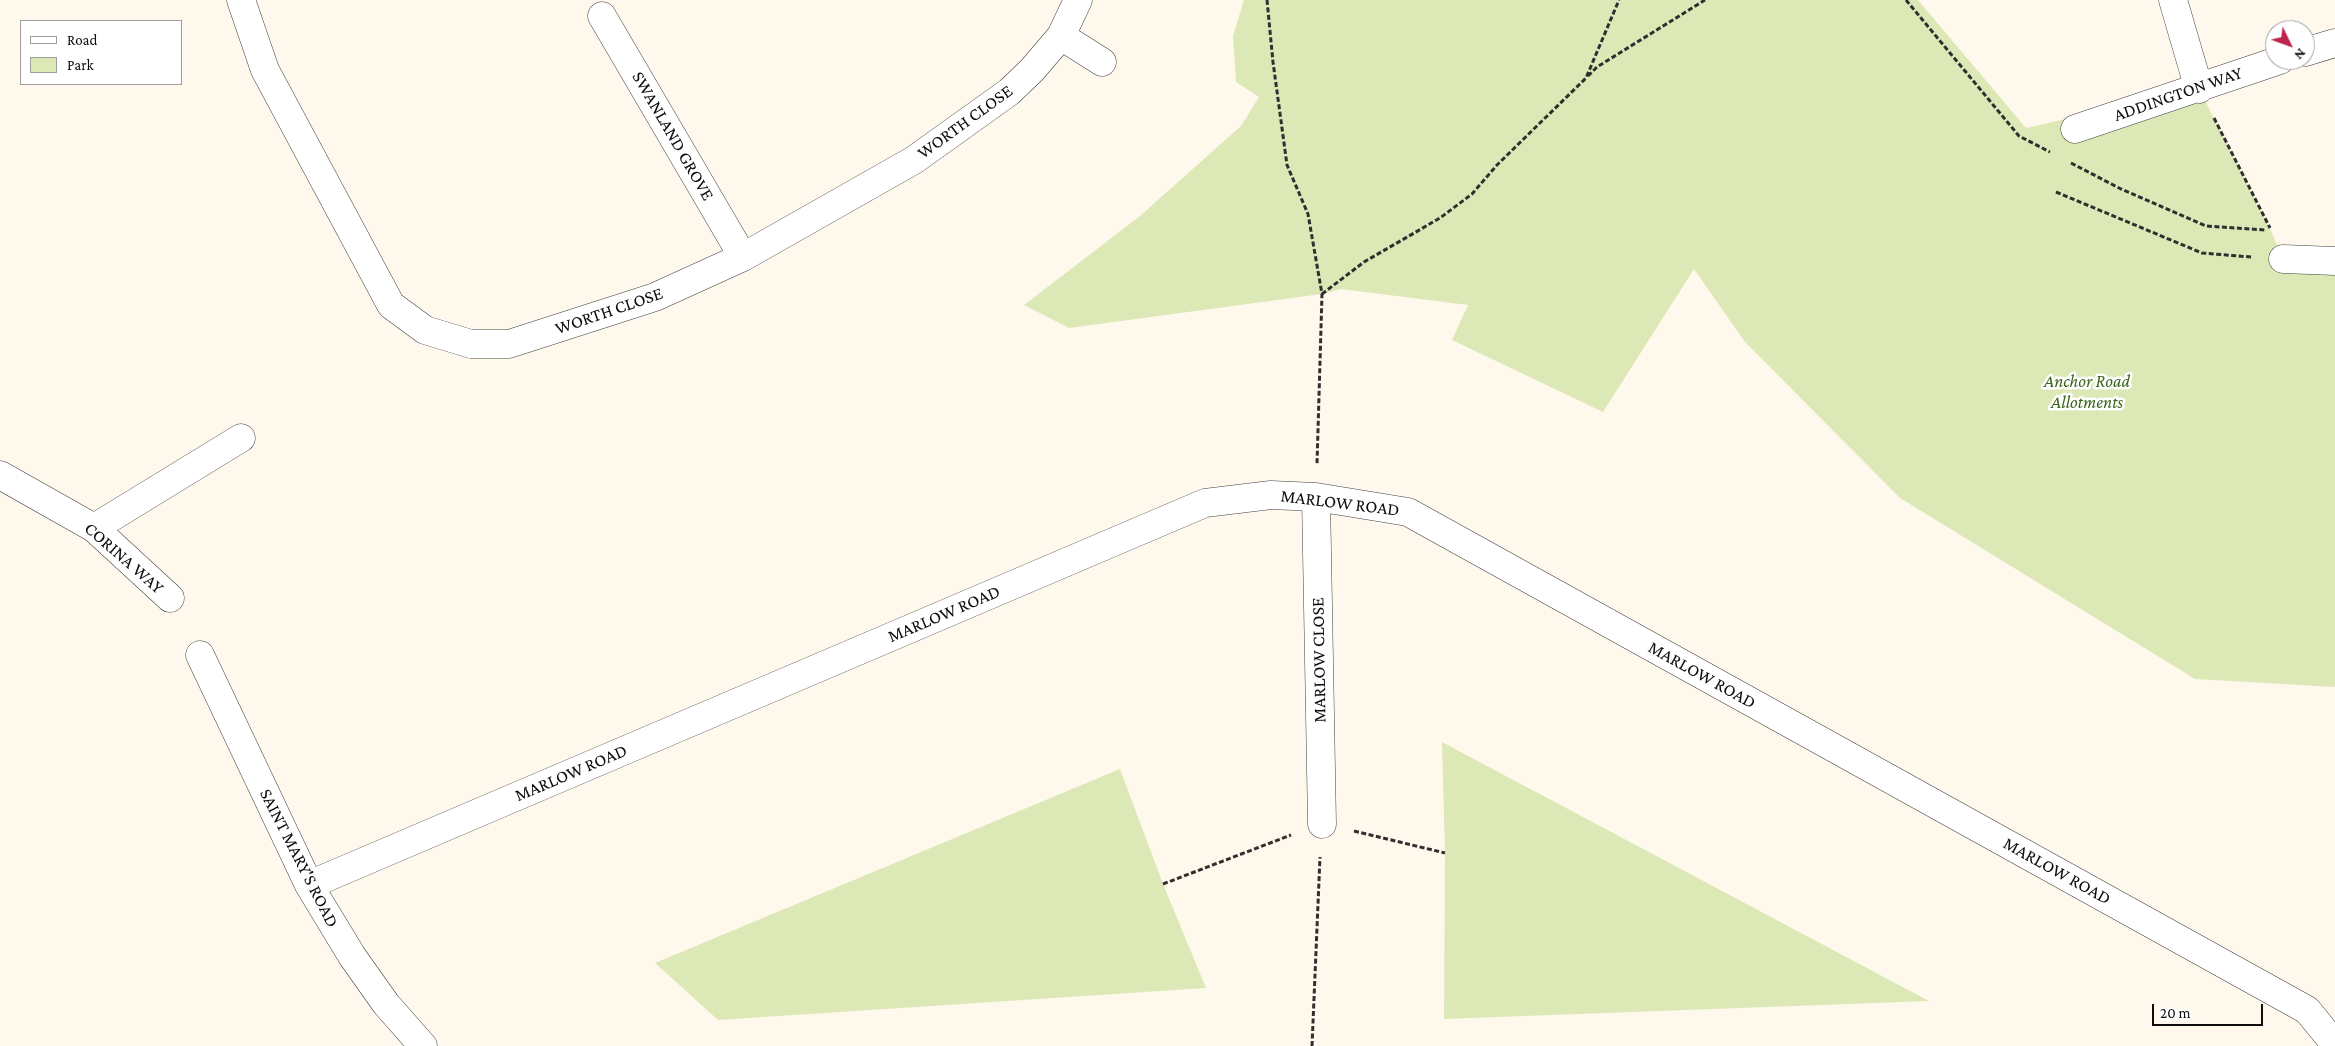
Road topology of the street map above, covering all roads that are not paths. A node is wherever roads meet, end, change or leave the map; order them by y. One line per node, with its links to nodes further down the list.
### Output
1 (241, 0): 12 (street, WORTH CLOSE)
2 (1078, 0): 5 (street, WORTH CLOSE)
3 (2173, 0): 10 (street)
4 (602, 16): 12 (street, SWANLAND GROVE)
5 (1061, 36): 8 (street); 12 (street, WORTH CLOSE)
6 (2335, 43): 7 (street)
7 (2315, 49)
8 (1102, 62)
9 (2265, 65): 10 (street, ADDINGTON WAY)
10 (2199, 89): 11 (street, ADDINGTON WAY)
11 (2075, 129)
12 (743, 257)
13 (2283, 259): 14 (street)
14 (2335, 260)
15 (241, 438): 18 (street)
16 (0, 475): 18 (street, CORINA WAY)
17 (1316, 497): 21 (street, MARLOW CLOSE); 22 (street, MARLOW ROAD); 23 (street, MARLOW ROAD)
18 (94, 528): 19 (street, CORINA WAY)
19 (170, 598)
20 (200, 655): 22 (street, SAINT MARY'S ROAD)
21 (1322, 824)
22 (309, 885): 24 (street, SAINT MARY'S ROAD)
23 (2335, 1044)
24 (423, 1046)

